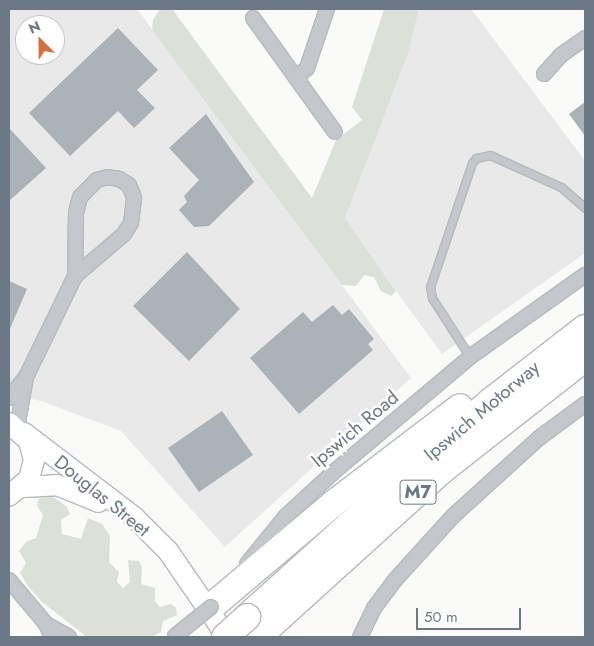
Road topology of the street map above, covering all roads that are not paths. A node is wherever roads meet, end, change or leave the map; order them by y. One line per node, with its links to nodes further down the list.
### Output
1 (327, 9): 5 (street)
2 (253, 18): 5 (street)
3 (585, 38): 4 (street)
4 (544, 74)
5 (296, 78): 6 (street)
6 (335, 132)
7 (585, 208): 11 (lane)
8 (585, 275): 11 (street, Ipswich Road)
9 (75, 276): 9 (street); 13 (street)
10 (585, 328): 14 (highway, Ipswich Motorway / M7)
11 (470, 357): 20 (street, Ipswich Road)
12 (585, 358): 21 (highway, Ipswich Motorway / M7)
13 (26, 377): 15 (street); 17 (street)
14 (519, 379): 20 (highway); 21 (highway, Ipswich Motorway / M7)
15 (9, 398)
16 (585, 404): 27 (street)
17 (17, 428): 18 (main road); 26 (main road, Douglas Street)
18 (16, 492): 25 (main road, Douglas Street)
19 (9, 580): 22 (street)
20 (223, 595): 23 (street, Ipswich Road, bridge)
21 (255, 630): 26 (highway, Ipswich Motorway / M7, bridge)
22 (49, 631): 24 (street)
23 (174, 636)
24 (69, 637)
25 (215, 637)
26 (226, 637)
27 (360, 637)

